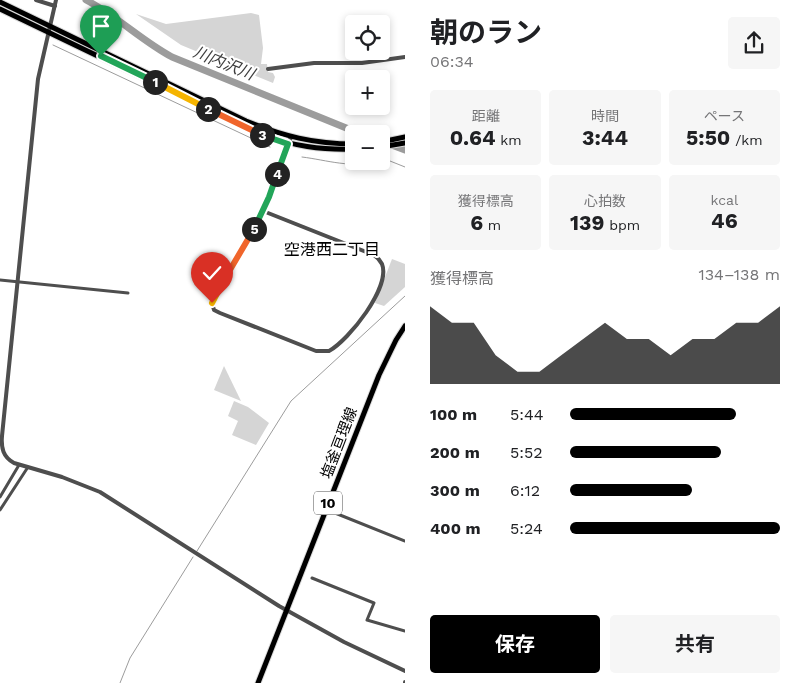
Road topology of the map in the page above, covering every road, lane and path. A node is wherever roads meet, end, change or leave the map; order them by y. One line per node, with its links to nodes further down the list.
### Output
1 (36, 0): 4 (street)
2 (56, 0): 4 (street)
3 (0, 2): 6 (main road)
4 (55, 6): 6 (street)
5 (0, 9): 6 (main road)
6 (50, 28): 9 (main road); 13 (main road); 19 (street)
7 (405, 57): 8 (street)
8 (268, 69)
9 (291, 137): 13 (street); 14 (main road)
10 (405, 137): 11 (main road)
11 (390, 140)
12 (405, 143): 16 (main road)
13 (288, 144): 15 (main road); 17 (street)
14 (345, 145)
15 (345, 146)
16 (390, 146)
17 (263, 211): 17 (street)
18 (0, 280): 19 (street)
19 (16, 282): 20 (street); 22 (street)
20 (128, 293)
21 (405, 326): 30 (main road, 塩釜亘理線 / 10)
22 (2, 422): 23 (street)
23 (19, 465): 24 (street); 25 (street)
24 (28, 467): 26 (street); 30 (street)
25 (0, 497)
26 (0, 510)
27 (335, 513): 28 (street)
28 (405, 541)
29 (312, 578): 31 (street)
30 (286, 610): 32 (street); 33 (main road, 塩釜亘理線 / 10)
31 (405, 632)
32 (405, 671)
33 (258, 683)

